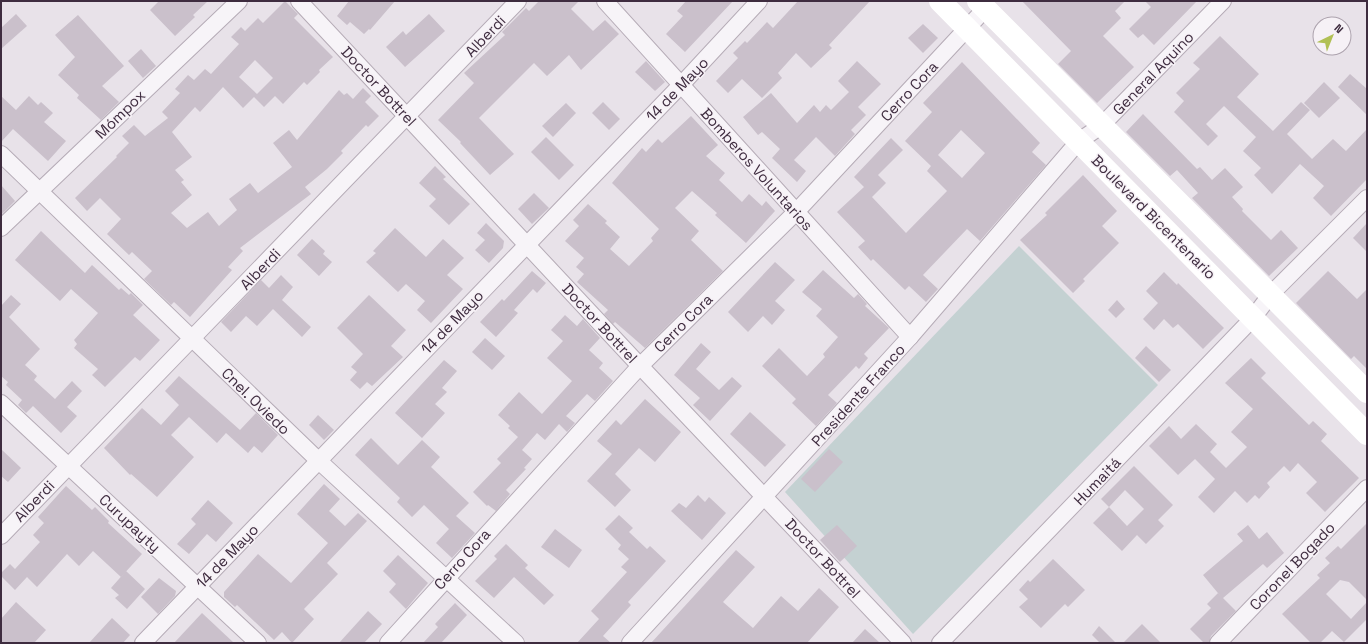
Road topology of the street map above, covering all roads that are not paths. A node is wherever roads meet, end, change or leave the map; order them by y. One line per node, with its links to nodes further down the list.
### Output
1 (239, 1): 15 (street, Mómpox)
2 (299, 1): 11 (street, Doctor Bottrel)
3 (518, 1): 11 (street, Alberdi)
4 (605, 1): 10 (street, Bomberos Voluntarios)
5 (759, 1): 10 (street, 14 de Mayo)
6 (940, 1): 9 (main road, Boulevard Bicentenario)
7 (1223, 1): 12 (street, General Aquino)
8 (982, 5): 9 (street, Cerro Cora); 12 (main road, Boulevard Bicentenario)
9 (967, 28): 13 (main road, Boulevard Bicentenario); 17 (street, Cerro Cora)
10 (681, 85): 17 (street, Bomberos Voluntarios); 19 (street, 14 de Mayo)
11 (408, 116): 19 (street, Doctor Bottrel); 23 (street, Alberdi)
12 (1101, 126): 13 (street, General Aquino); 20 (main road, Boulevard Bicentenario)
13 (1078, 141): 21 (main road, Boulevard Bicentenario); 22 (street, Presidente Franco)
14 (1, 154): 15 (street, Cnel. Oviedo)
15 (39, 191): 18 (street, Mómpox); 23 (street, Cnel. Oviedo)
16 (1367, 198): 20 (street, Humaitá)
17 (796, 212): 22 (street, Bomberos Voluntarios); 24 (street, Cerro Cora)
18 (1, 228)
19 (527, 243): 24 (street, Doctor Bottrel); 28 (street, 14 de Mayo)
20 (1271, 294): 21 (street, Humaitá); 25 (main road, Boulevard Bicentenario)
21 (1253, 318): 27 (main road, Boulevard Bicentenario); 41 (street, Humaitá)
22 (910, 337): 31 (street, Presidente Franco)
23 (192, 339): 28 (street, Cnel. Oviedo); 29 (street, Alberdi)
24 (640, 366): 31 (street, Doctor Bottrel); 33 (street, Cerro Cora)
25 (1367, 392)
26 (1, 403): 29 (street, Curupayty)
27 (1367, 434)
28 (320, 462): 33 (street, Cnel. Oviedo); 34 (street, 14 de Mayo)
29 (69, 466): 32 (street, Alberdi); 34 (street, Curupayty)
30 (1367, 488): 42 (street, Coronel Bogado)
31 (765, 496): 39 (street, Presidente Franco); 40 (street, Doctor Bottrel)
32 (1, 536)
33 (445, 578): 37 (street, Cerro Cora); 38 (street, Cnel. Oviedo)
34 (197, 586): 35 (street, 14 de Mayo); 36 (street, Curupayty)
35 (143, 643)
36 (258, 643)
37 (388, 643)
38 (516, 643)
39 (630, 643)
40 (903, 643)
41 (940, 643)
42 (1218, 643)

